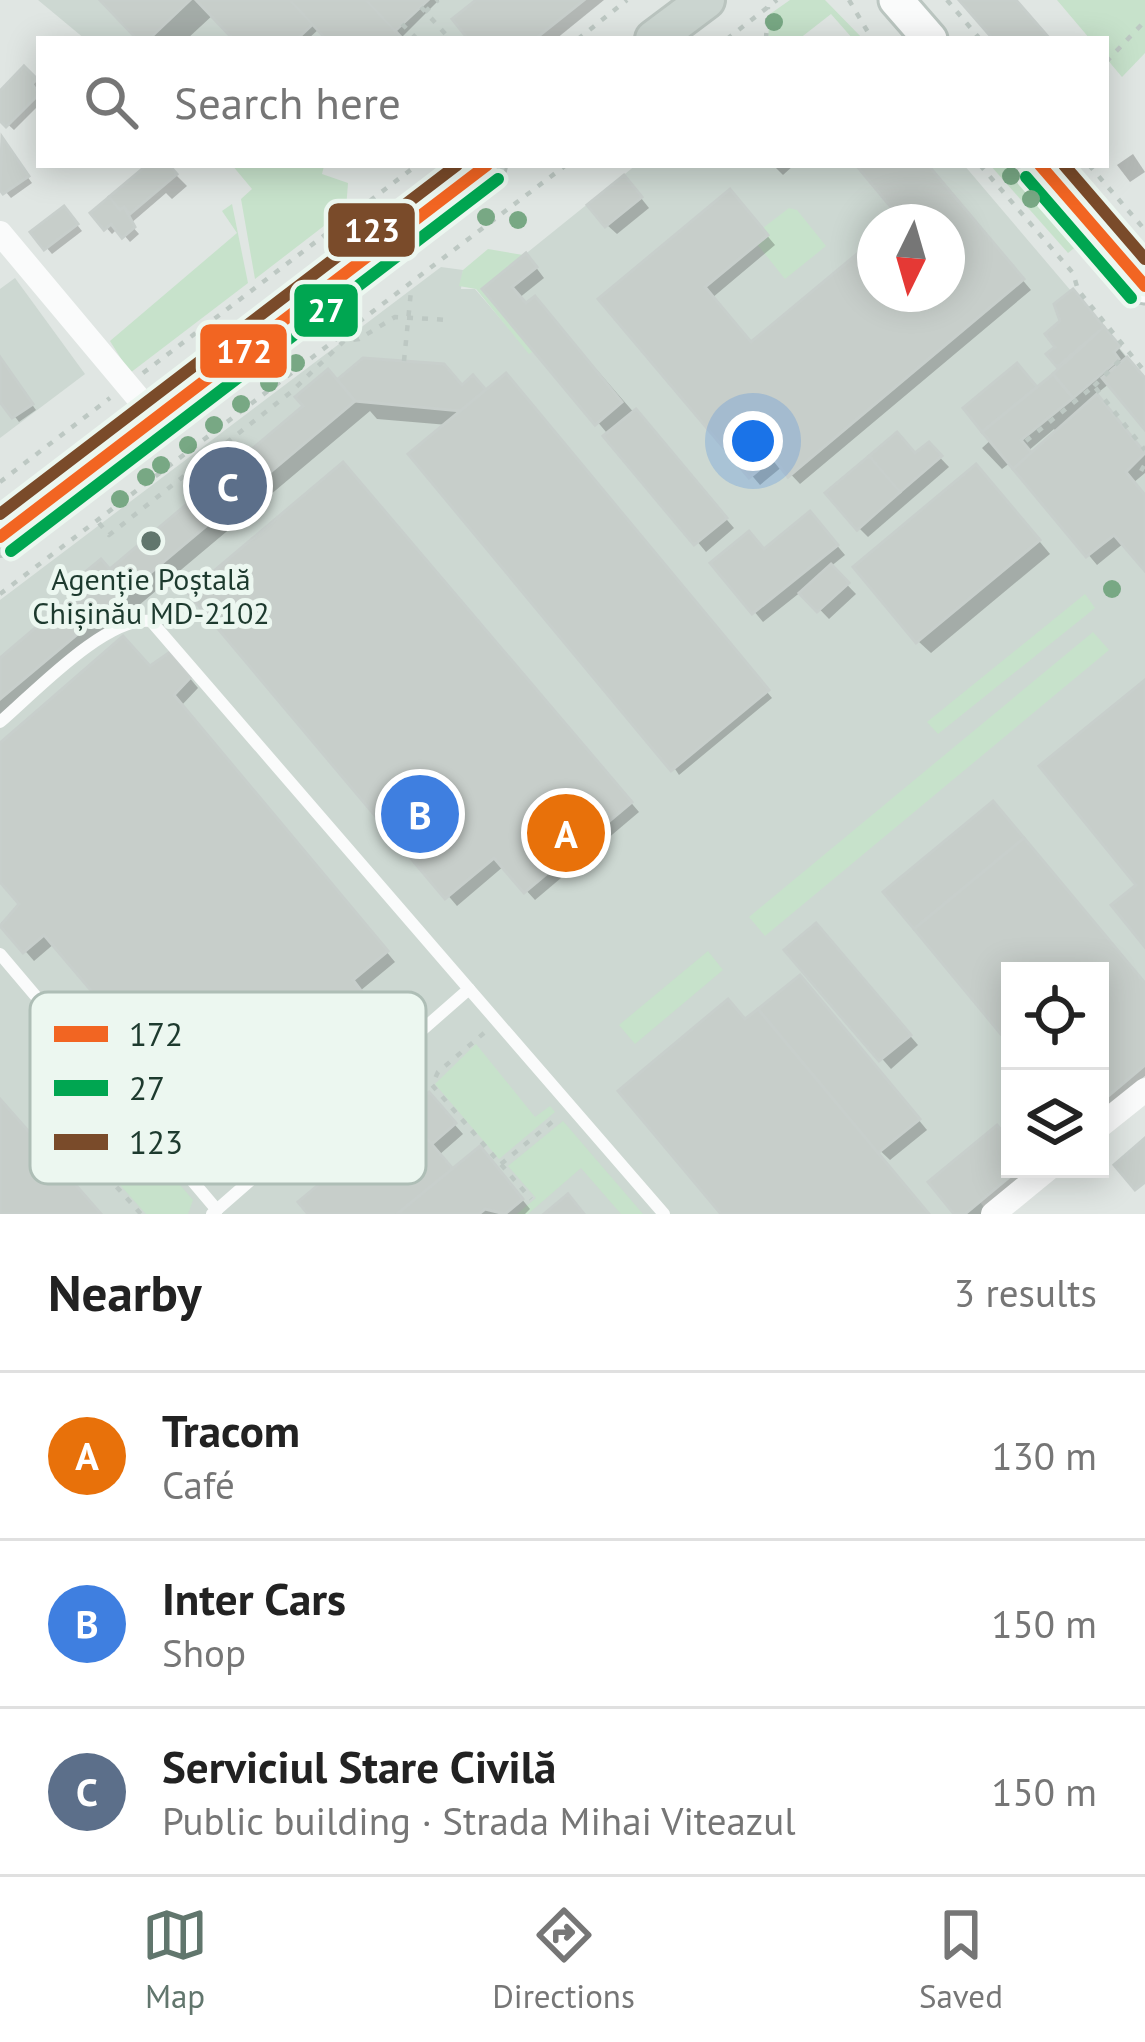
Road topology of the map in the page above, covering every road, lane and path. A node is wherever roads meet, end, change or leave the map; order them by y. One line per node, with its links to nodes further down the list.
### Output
1 (438, 0): 12 (path)
2 (627, 0): 13 (path)
3 (706, 0): 14 (main road)
4 (777, 0): 8 (path)
5 (849, 0): 17 (path)
6 (896, 0): 18 (main road)
7 (947, 0): 19 (path)
8 (768, 7): 15 (path); 16 (path)
9 (1145, 21): 20 (path)
10 (402, 24): 11 (path)
11 (414, 36)
12 (447, 36)
13 (582, 36)
14 (658, 36)
15 (731, 36)
16 (766, 36)
17 (870, 36)
18 (927, 36)
19 (977, 36)
20 (1109, 59)
21 (413, 168): 37 (path)
22 (484, 168): 39 (main road)
23 (562, 168): 30 (path)
24 (983, 168): 36 (path)
25 (1043, 168): 29 (main road)
26 (1092, 168): 27 (path)
27 (1145, 230)
28 (0, 233): 37 (street)
29 (1145, 286)
30 (411, 288): 33 (path); 34 (path, bridge)
31 (449, 320): 35 (path)
32 (1123, 357): 38 (path)
33 (309, 358): 35 (path); 43 (path)
34 (404, 361)
35 (315, 366): 43 (path)
36 (1145, 372)
37 (127, 385): 39 (street); 42 (path)
38 (1094, 386): 40 (path); 41 (path)
39 (155, 418): 44 (main road)
40 (1026, 441)
41 (1145, 450)
42 (0, 482)
43 (98, 521): 45 (path)
44 (0, 537)
45 (0, 594)
46 (0, 722): 48 (lane)
47 (0, 954): 49 (lane)
48 (469, 989): 50 (lane); 51 (lane)
49 (32, 992)
50 (497, 1022): 53 (lane); 55 (path)
51 (426, 1027)
52 (1145, 1090): 54 (street)
53 (571, 1106): 55 (path); 63 (lane)
54 (1109, 1119)
55 (501, 1164): 60 (path)
56 (1037, 1178): 64 (street)
57 (115, 1184): 62 (path)
58 (192, 1184): 61 (lane)
59 (247, 1184): 61 (lane)
60 (532, 1198)
61 (215, 1212)
62 (141, 1214)
63 (664, 1214)
64 (994, 1214)

